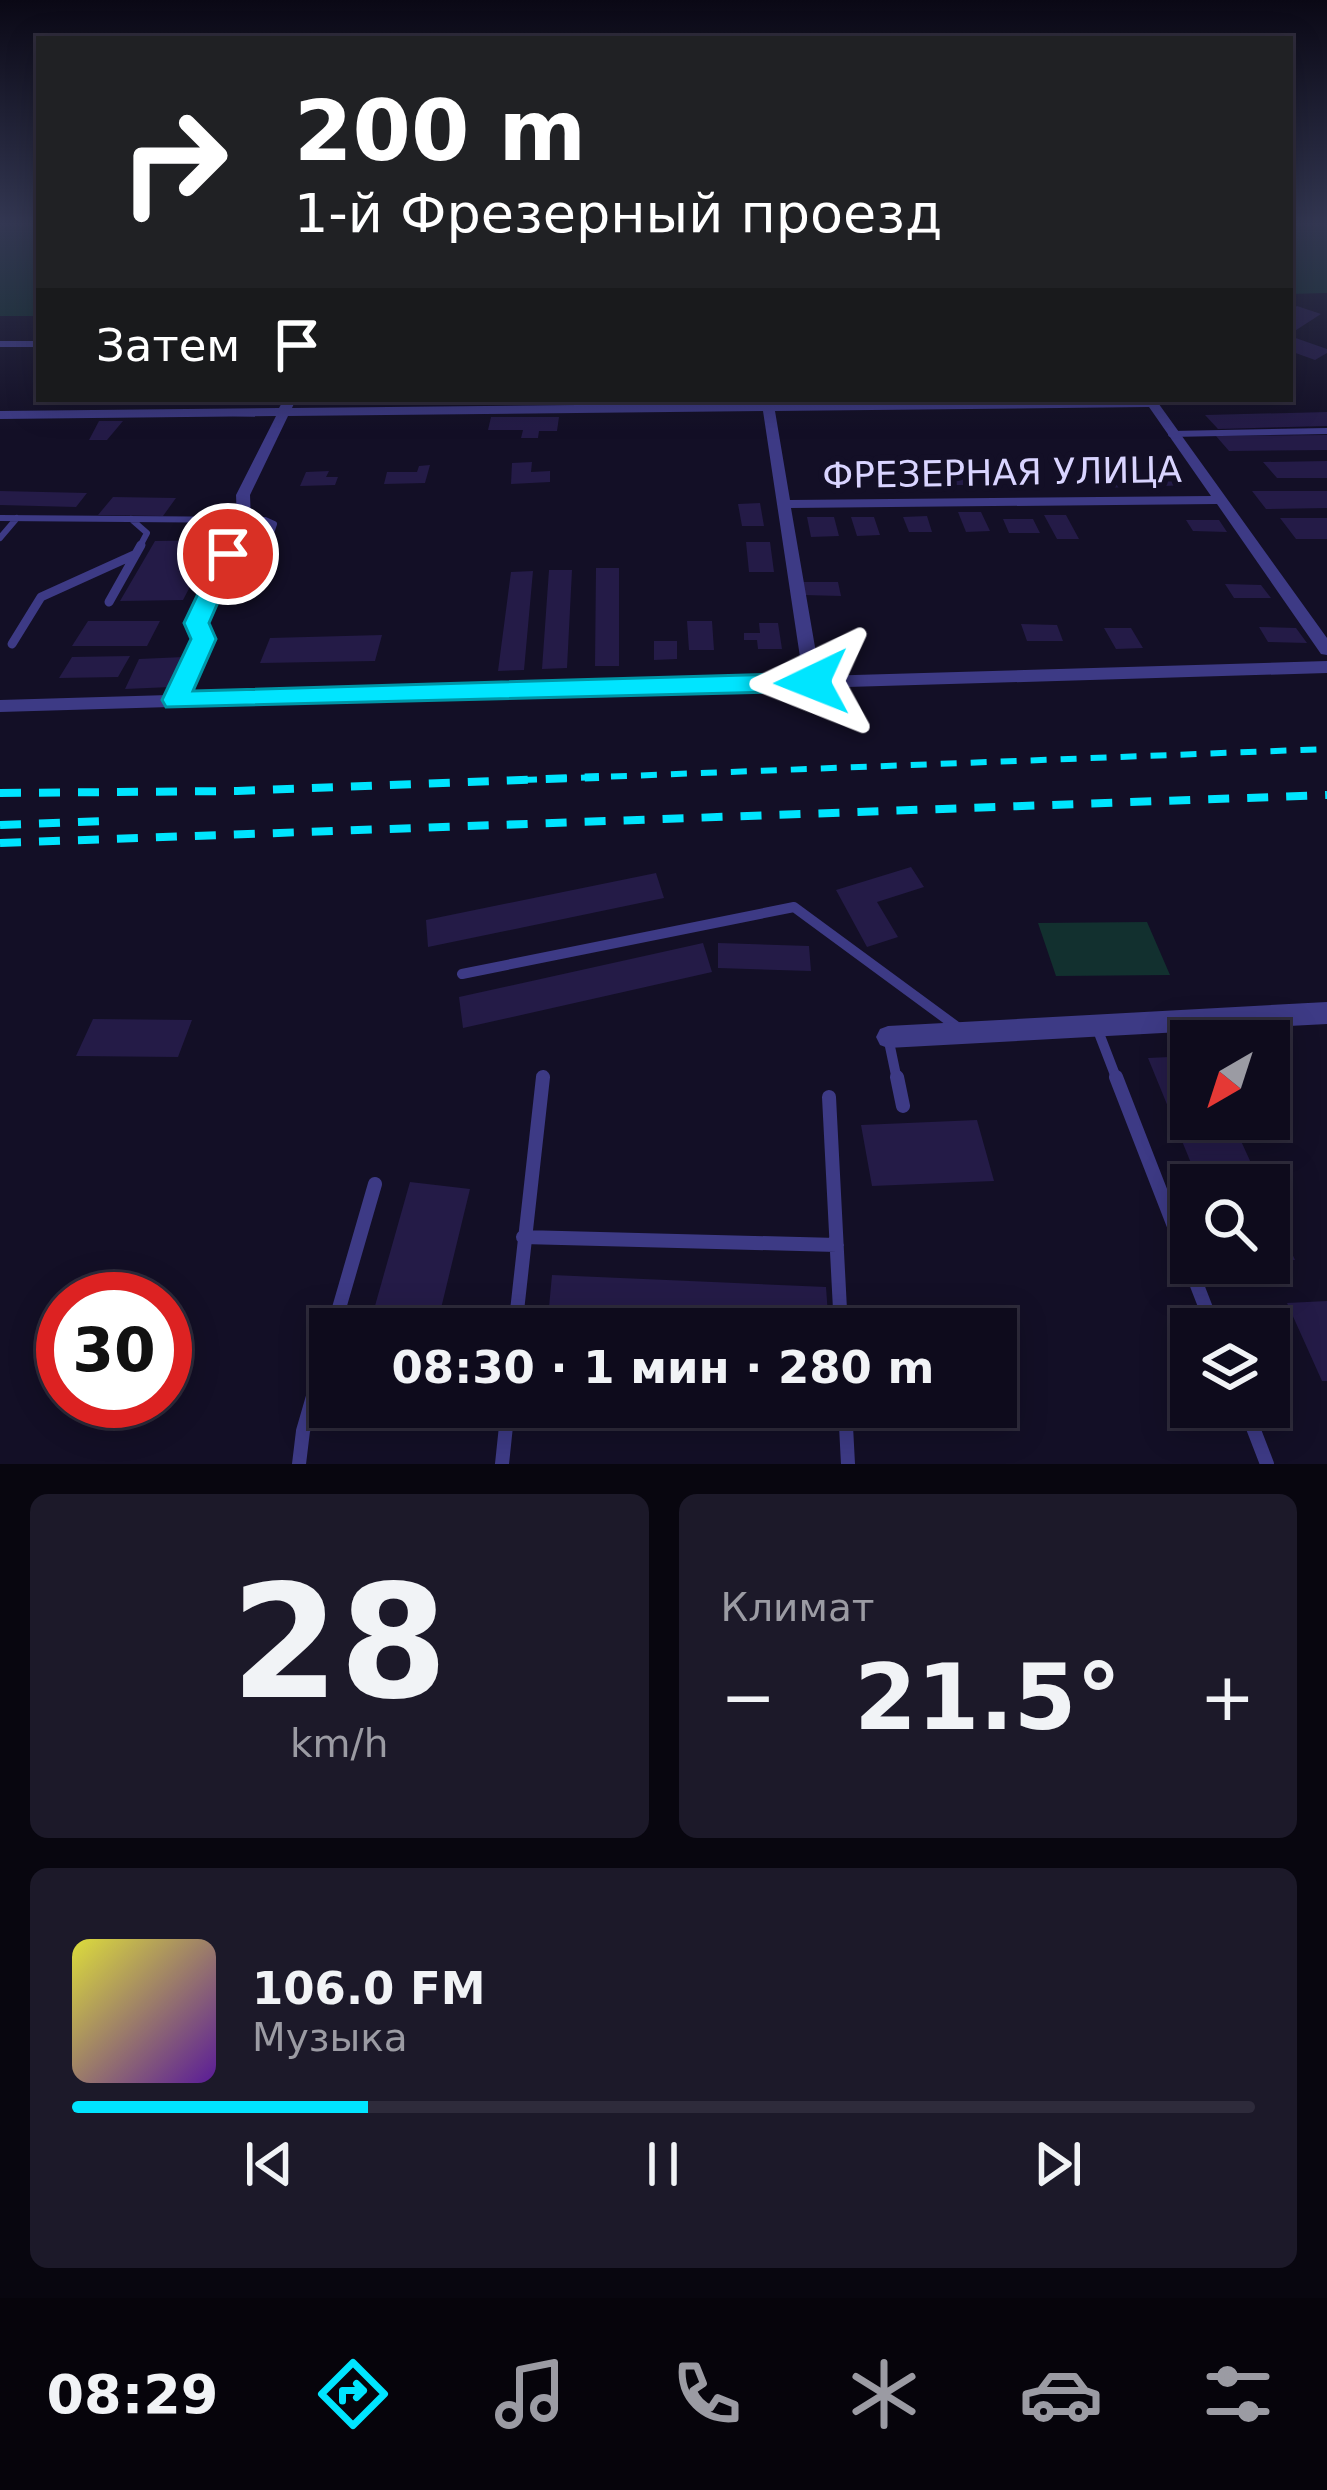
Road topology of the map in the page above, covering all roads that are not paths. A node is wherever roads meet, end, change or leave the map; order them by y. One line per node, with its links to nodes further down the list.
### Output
1 (0, 344): 2 (street)
2 (36, 344)
3 (1023, 402): 5 (street)
4 (1152, 402): 9 (street)
5 (768, 404): 6 (street); 11 (street)
6 (286, 406): 7 (street); 15 (street)
7 (0, 416)
8 (1327, 431): 9 (lane)
9 (1171, 434): 10 (street)
10 (1220, 500): 11 (street, ФРЕЗЕРНАЯ УЛИЦА); 21 (street)
11 (785, 504): 23 (street)
12 (0, 518): 13 (lane)
13 (17, 518): 14 (lane); 17 (lane)
14 (131, 519): 15 (lane); 18 (lane)
15 (244, 520): 16 (lane); 24 (street)
16 (271, 532)
17 (0, 538)
18 (136, 554): 19 (lane); 20 (lane)
19 (109, 602)
20 (12, 644)
21 (1327, 650)
22 (1327, 667): 23 (street)
23 (812, 682): 24 (street)
24 (175, 700): 25 (street)
25 (0, 706)
26 (462, 974): 29 (lane)
27 (1327, 1013): 28 (street)
28 (1097, 1028): 29 (street); 40 (lane)
29 (964, 1032): 30 (street)
30 (888, 1037): 33 (lane)
31 (543, 1076): 35 (lane)
32 (829, 1097): 36 (lane)
33 (903, 1106)
34 (375, 1184): 37 (lane)
35 (523, 1237): 36 (lane); 38 (lane)
36 (837, 1245): 39 (lane)
37 (339, 1308)
38 (516, 1308)
39 (840, 1308)
40 (1206, 1308)
41 (309, 1411): 45 (lane)
42 (506, 1428): 46 (lane)
43 (846, 1428): 47 (lane)
44 (1253, 1428): 48 (lane)
45 (299, 1464)
46 (502, 1464)
47 (848, 1464)
48 (1267, 1464)

